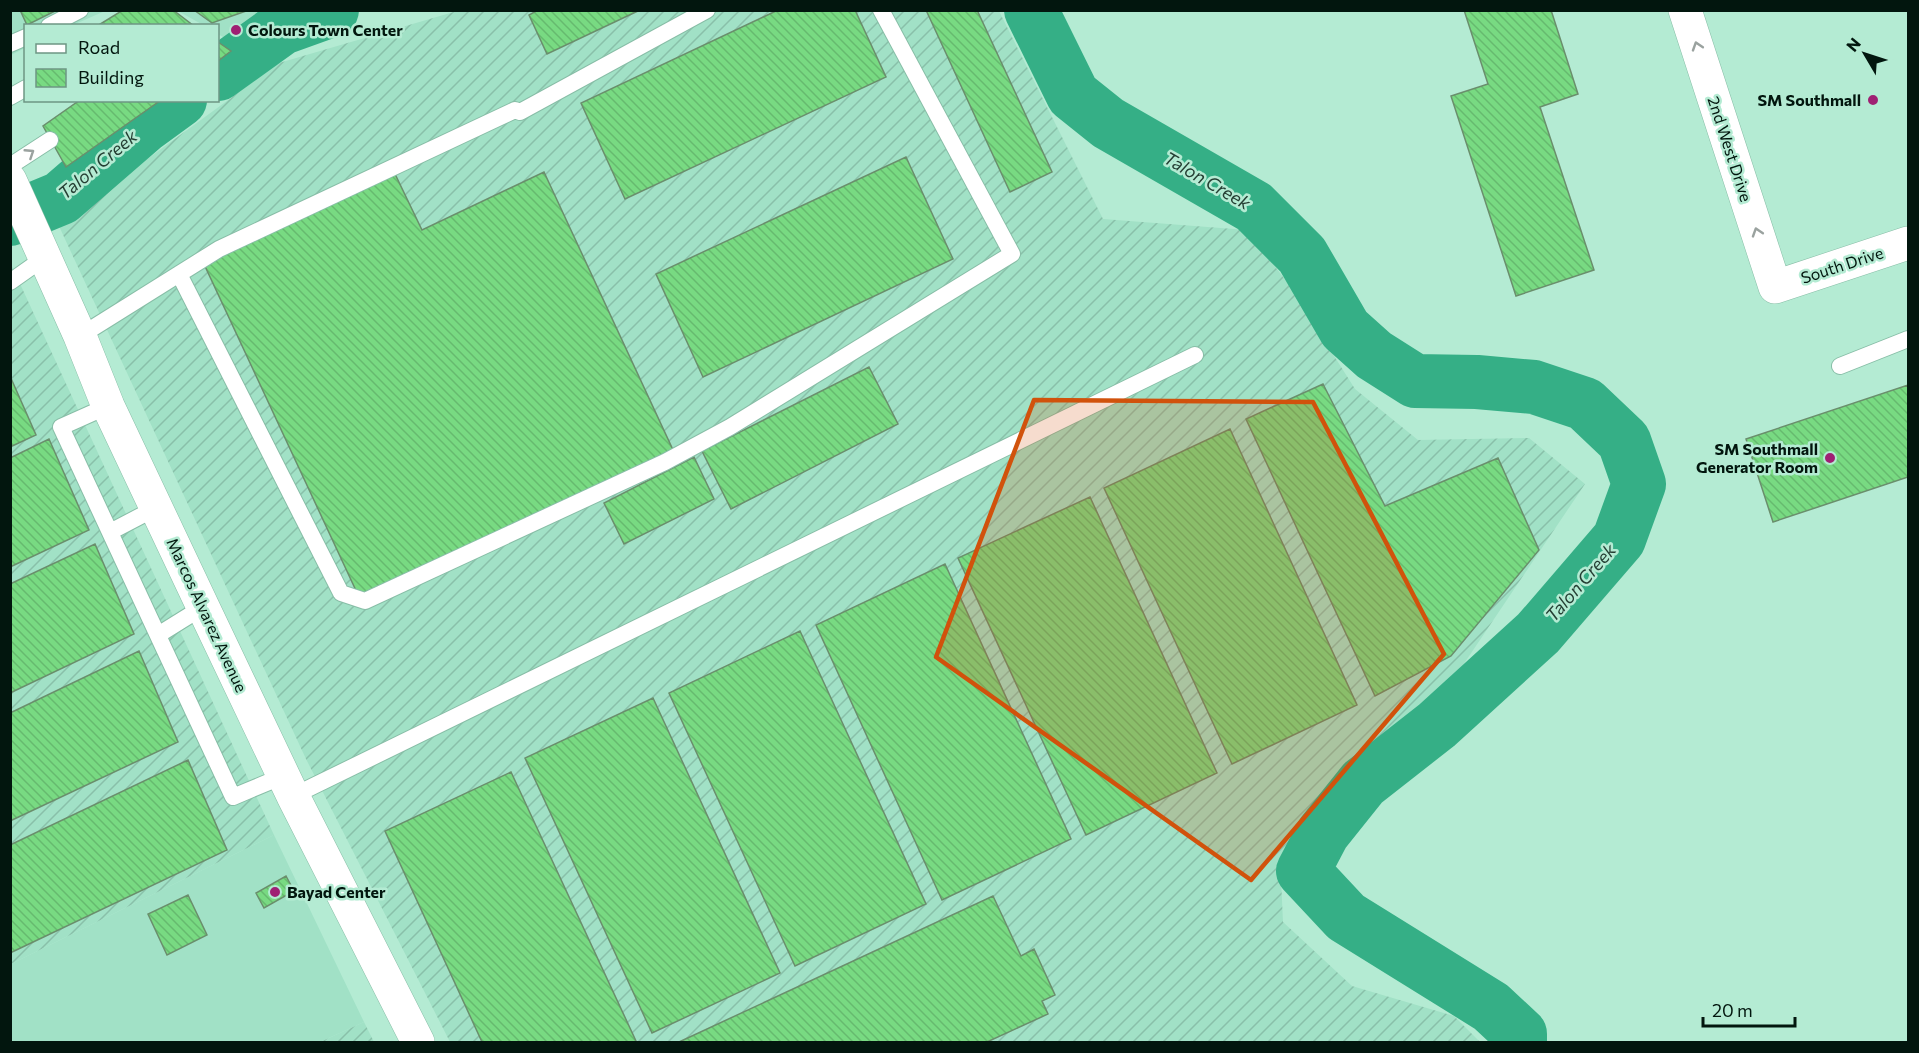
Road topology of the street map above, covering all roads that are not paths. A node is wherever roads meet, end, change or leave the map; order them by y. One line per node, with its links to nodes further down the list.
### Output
1 (80, 10): 5 (lane)
2 (707, 10): 14 (lane)
3 (881, 10): 14 (lane)
4 (1685, 10): 16 (main road, 2nd West Drive, one-way to 4)
5 (53, 24)
6 (24, 38): 7 (lane)
7 (10, 44)
8 (24, 89): 9 (lane)
9 (10, 98)
10 (50, 140): 11 (lane, one-way to 10)
11 (12, 179): 13 (main road, Marcos Alvarez Avenue)
12 (1908, 243): 16 (main road, South Drive)
13 (40, 249): 15 (lane); 17 (main road, Marcos Alvarez Avenue)
14 (179, 274): 17 (lane)
15 (10, 282)
16 (1775, 287)
17 (80, 336): 21 (main road, Marcos Alvarez Avenue)
18 (1908, 339): 20 (lane)
19 (1195, 355): 26 (lane)
20 (1840, 366)
21 (108, 406): 22 (main road, Marcos Alvarez Avenue); 23 (lane)
22 (156, 508): 23 (lane); 24 (main road, Marcos Alvarez Avenue)
23 (110, 532): 25 (lane)
24 (203, 607): 25 (lane); 26 (main road, Marcos Alvarez Avenue)
25 (158, 635): 26 (lane)
26 (288, 786): 27 (main road, Marcos Alvarez Avenue)
27 (418, 1042)

